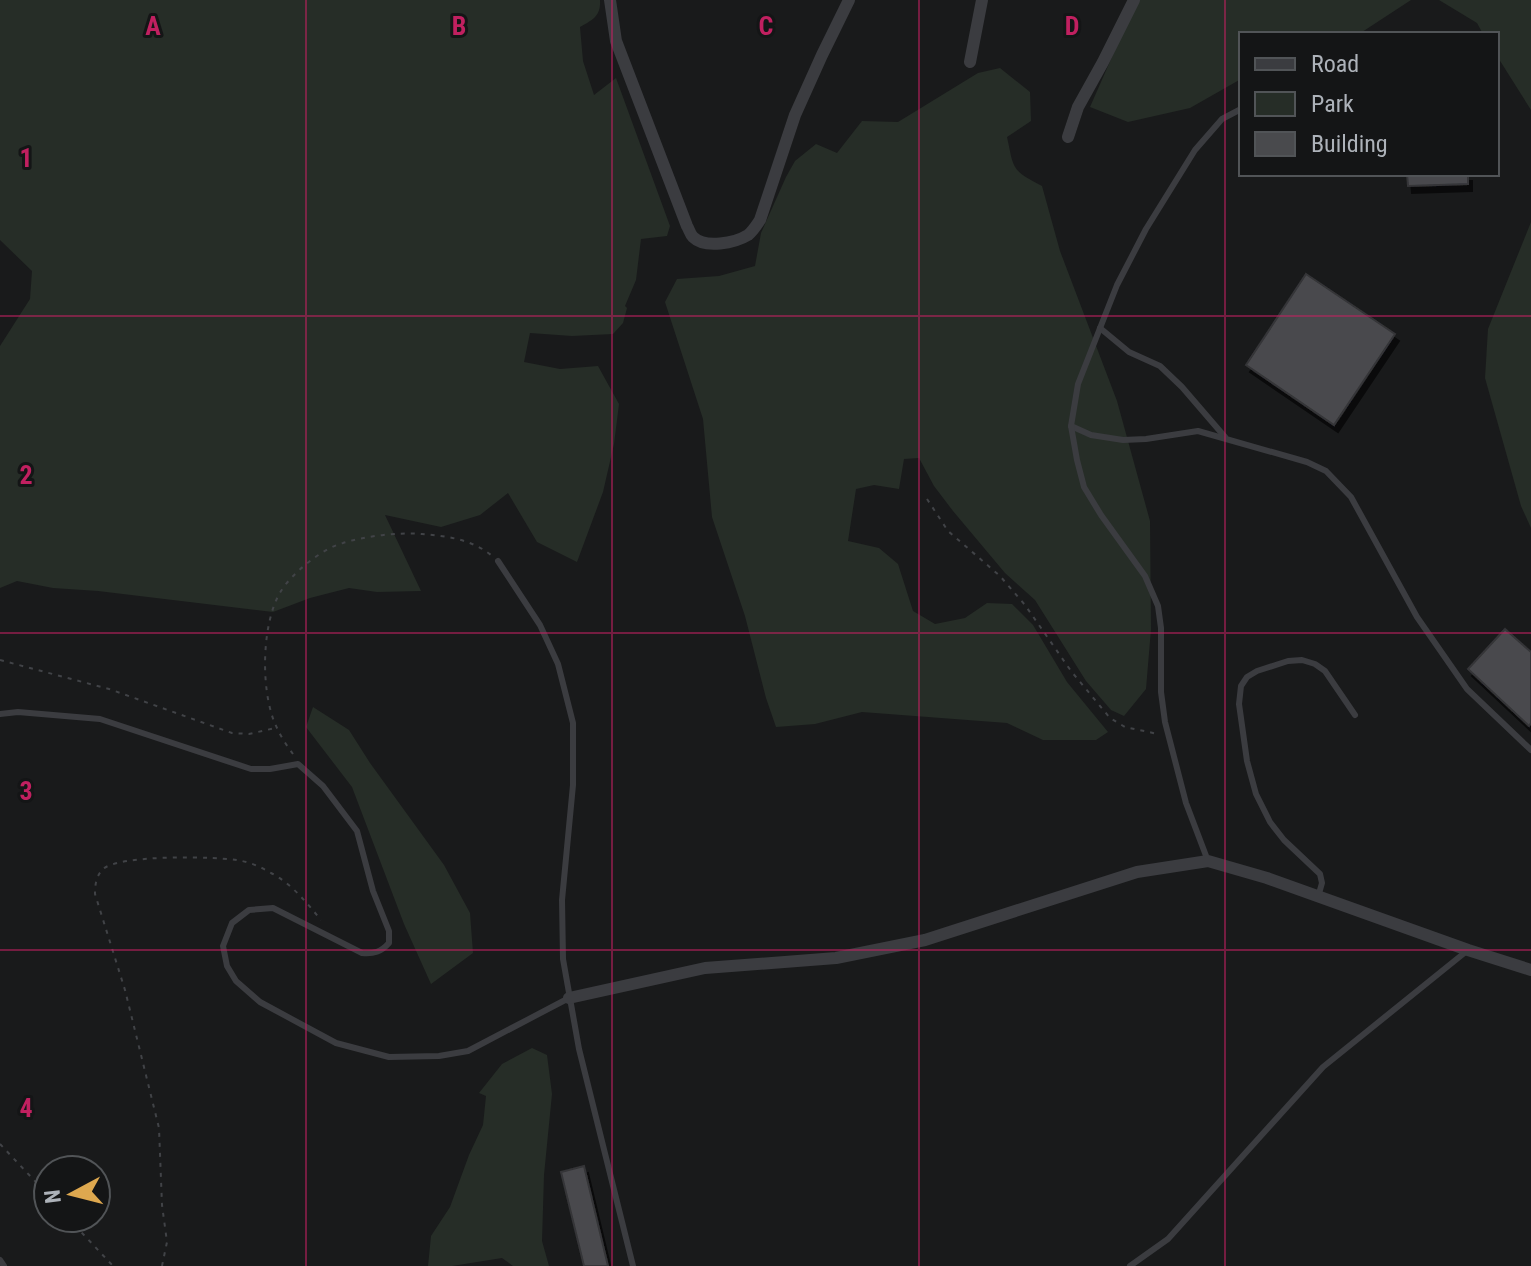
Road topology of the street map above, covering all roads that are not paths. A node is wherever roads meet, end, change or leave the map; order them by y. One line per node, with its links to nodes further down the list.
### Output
1 (610, 0): 2 (street)
2 (849, 0)
3 (982, 0): 5 (street)
4 (1134, 0): 7 (street)
5 (970, 62)
6 (1239, 110): 8 (lane)
7 (1068, 137)
8 (1100, 328): 9 (lane); 10 (lane)
9 (1071, 426): 10 (lane); 15 (lane)
10 (1225, 437): 14 (lane)
11 (498, 561): 19 (lane)
12 (0, 714): 19 (lane)
13 (1355, 715): 16 (lane)
14 (1531, 750)
15 (1208, 861): 16 (street); 19 (street)
16 (1318, 897): 17 (street)
17 (1468, 950): 18 (street); 23 (lane)
18 (1531, 970)
19 (569, 998): 22 (lane)
20 (0, 1260): 21 (lane)
21 (4, 1266)
22 (633, 1266)
23 (1130, 1266)

